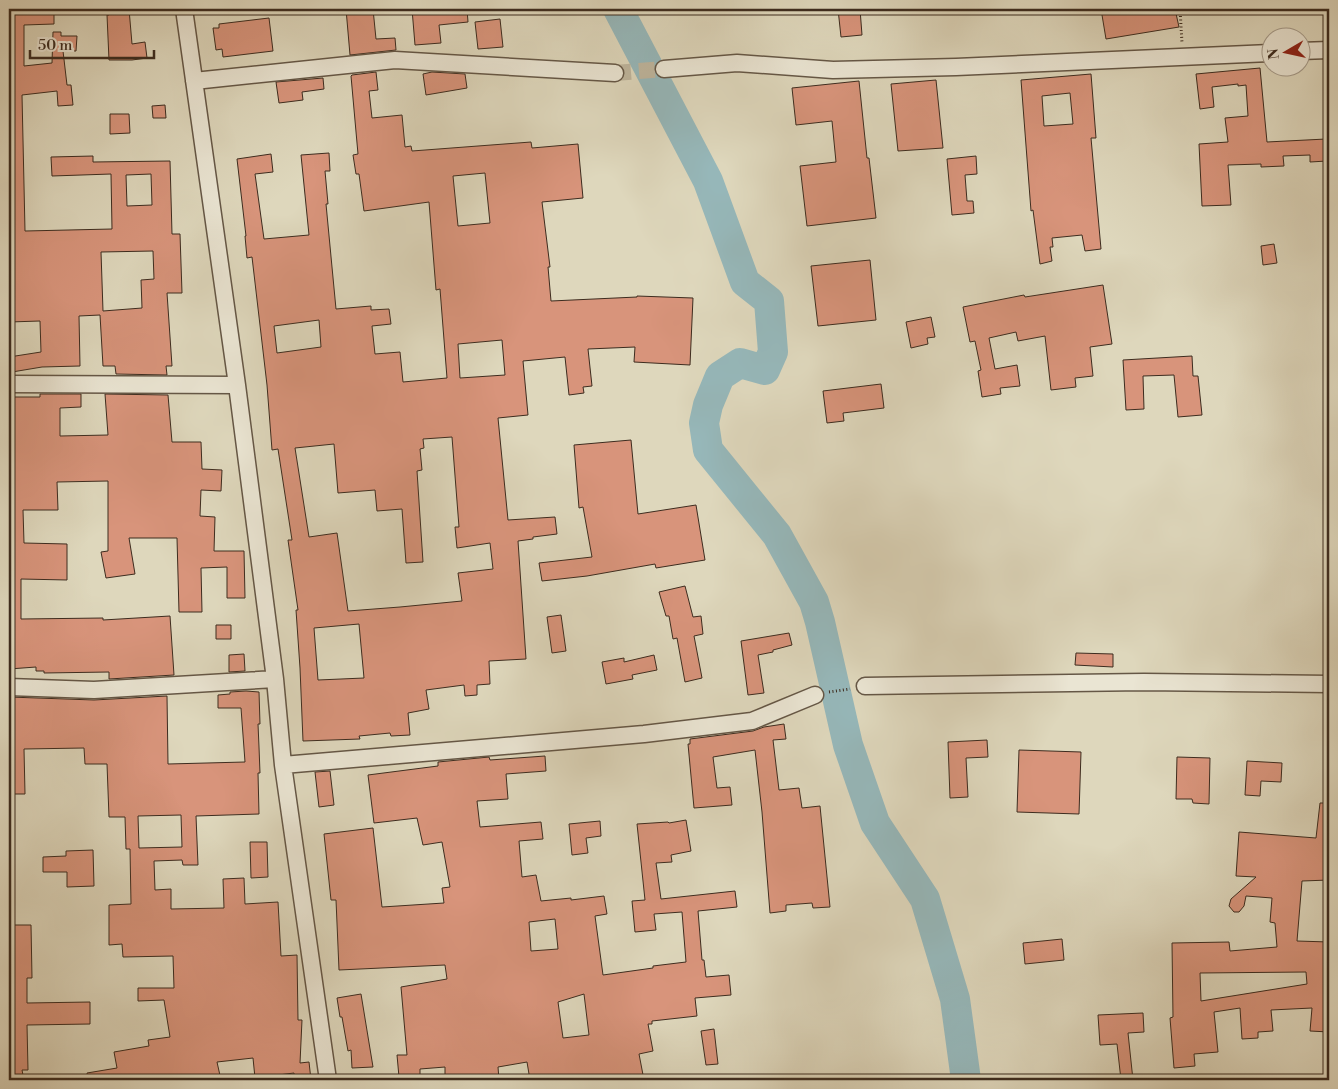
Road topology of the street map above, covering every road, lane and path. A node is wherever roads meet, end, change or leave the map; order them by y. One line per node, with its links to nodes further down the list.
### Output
1 (184, 9): 9 (street)
2 (1180, 9): 6 (path)
3 (1329, 50): 4 (street)
4 (1310, 51)
5 (1260, 54): 6 (street)
6 (1182, 58): 7 (street)
7 (664, 69)
8 (615, 73): 9 (street)
9 (194, 82): 11 (street)
10 (9, 384): 11 (street)
11 (236, 384): 12 (street)
12 (275, 679): 15 (street); 17 (street)
13 (1329, 684): 14 (street)
14 (865, 686): 16 (path)
15 (9, 687)
16 (815, 694): 17 (street)
17 (283, 766): 18 (street)
18 (328, 1080)

